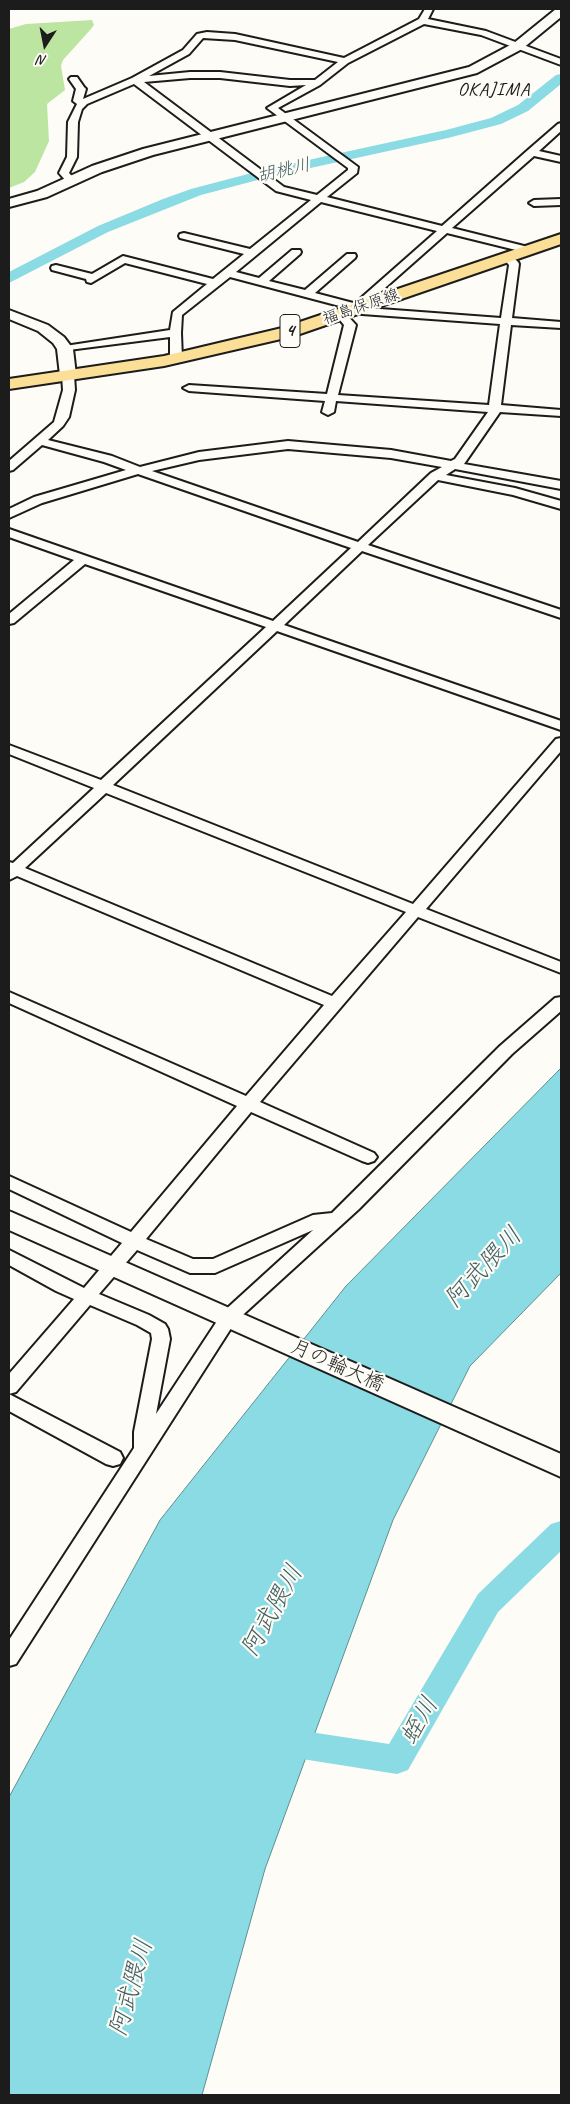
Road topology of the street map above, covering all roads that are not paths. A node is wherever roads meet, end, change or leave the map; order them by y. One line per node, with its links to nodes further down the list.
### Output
1 (427, 9): 3 (street)
2 (561, 11): 4 (street)
3 (423, 21): 4 (street); 5 (street)
4 (518, 46): 6 (street); 11 (street)
5 (345, 61): 8 (street); 9 (street)
6 (561, 62)
7 (74, 79): 10 (street)
8 (135, 80): 9 (street); 10 (street); 13 (street)
9 (305, 85): 11 (street)
10 (83, 103): 16 (street)
11 (284, 118): 13 (street); 17 (street)
12 (561, 126): 14 (street)
13 (209, 137): 16 (street); 17 (street)
14 (532, 152): 15 (street); 21 (street)
15 (561, 159)
16 (71, 180): 19 (street)
17 (318, 199): 21 (street); 26 (street)
18 (561, 202): 20 (street)
19 (9, 203)
20 (534, 203)
21 (444, 230): 24 (street); 34 (street)
22 (184, 236): 26 (street)
23 (561, 239): 24 (main road, 福島保原線 / 4)
24 (528, 250): 28 (main road, 福島保原線 / 4)
25 (296, 252): 31 (street)
26 (252, 254): 30 (street)
27 (352, 256): 33 (street)
28 (507, 257): 34 (main road, 福島保原線 / 4); 36 (street)
29 (56, 268): 32 (street)
30 (228, 273): 31 (street); 32 (street)
31 (262, 281): 33 (street)
32 (215, 283): 38 (street)
33 (308, 293): 34 (street)
34 (355, 309): 36 (street); 40 (main road, 福島保原線 / 4); 44 (street)
35 (9, 314): 39 (street)
36 (506, 322): 37 (street); 45 (street)
37 (561, 325)
38 (175, 333): 39 (street); 40 (street)
39 (65, 349): 41 (street)
40 (176, 359): 41 (main road, 福島保原線 / 4)
41 (68, 375): 42 (main road, 福島保原線 / 4); 48 (street)
42 (9, 384)
43 (189, 388): 44 (street)
44 (332, 397): 45 (street); 46 (street)
45 (495, 408): 47 (street); 49 (street)
46 (328, 412)
47 (561, 413)
48 (40, 441): 50 (street); 51 (street)
49 (455, 465): 51 (street); 52 (street); 53 (street)
50 (9, 467)
51 (143, 470): 55 (street); 57 (street)
52 (435, 476): 54 (street); 57 (street)
53 (561, 485)
54 (561, 505)
55 (9, 514)
56 (9, 533): 58 (street)
57 (359, 547): 59 (street); 61 (street)
58 (83, 559): 60 (street); 61 (street)
59 (561, 614)
60 (9, 620)
61 (275, 625): 62 (street); 65 (street)
62 (561, 726)
63 (561, 742): 67 (street)
64 (9, 749): 65 (street)
65 (103, 786): 66 (street); 67 (street)
66 (11, 870): 71 (street)
67 (418, 910): 68 (street); 71 (street)
68 (561, 968)
69 (9, 996): 72 (street)
70 (561, 1002): 76 (street)
71 (336, 1004): 72 (street)
72 (249, 1103): 73 (street); 77 (street)
73 (368, 1157)
74 (9, 1182): 77 (street)
75 (9, 1220): 79 (street, 月の輪大橋)
76 (334, 1220): 77 (street); 81 (street)
77 (134, 1241): 79 (street)
78 (9, 1257): 80 (street)
79 (114, 1266): 80 (street); 81 (street, 月の輪大橋)
80 (88, 1295): 82 (street); 84 (street)
81 (228, 1317): 84 (street); 86 (street, 月の輪大橋)
82 (9, 1387)
83 (9, 1402): 85 (street)
84 (144, 1448): 87 (street)
85 (114, 1458)
86 (561, 1466)
87 (9, 1657)

